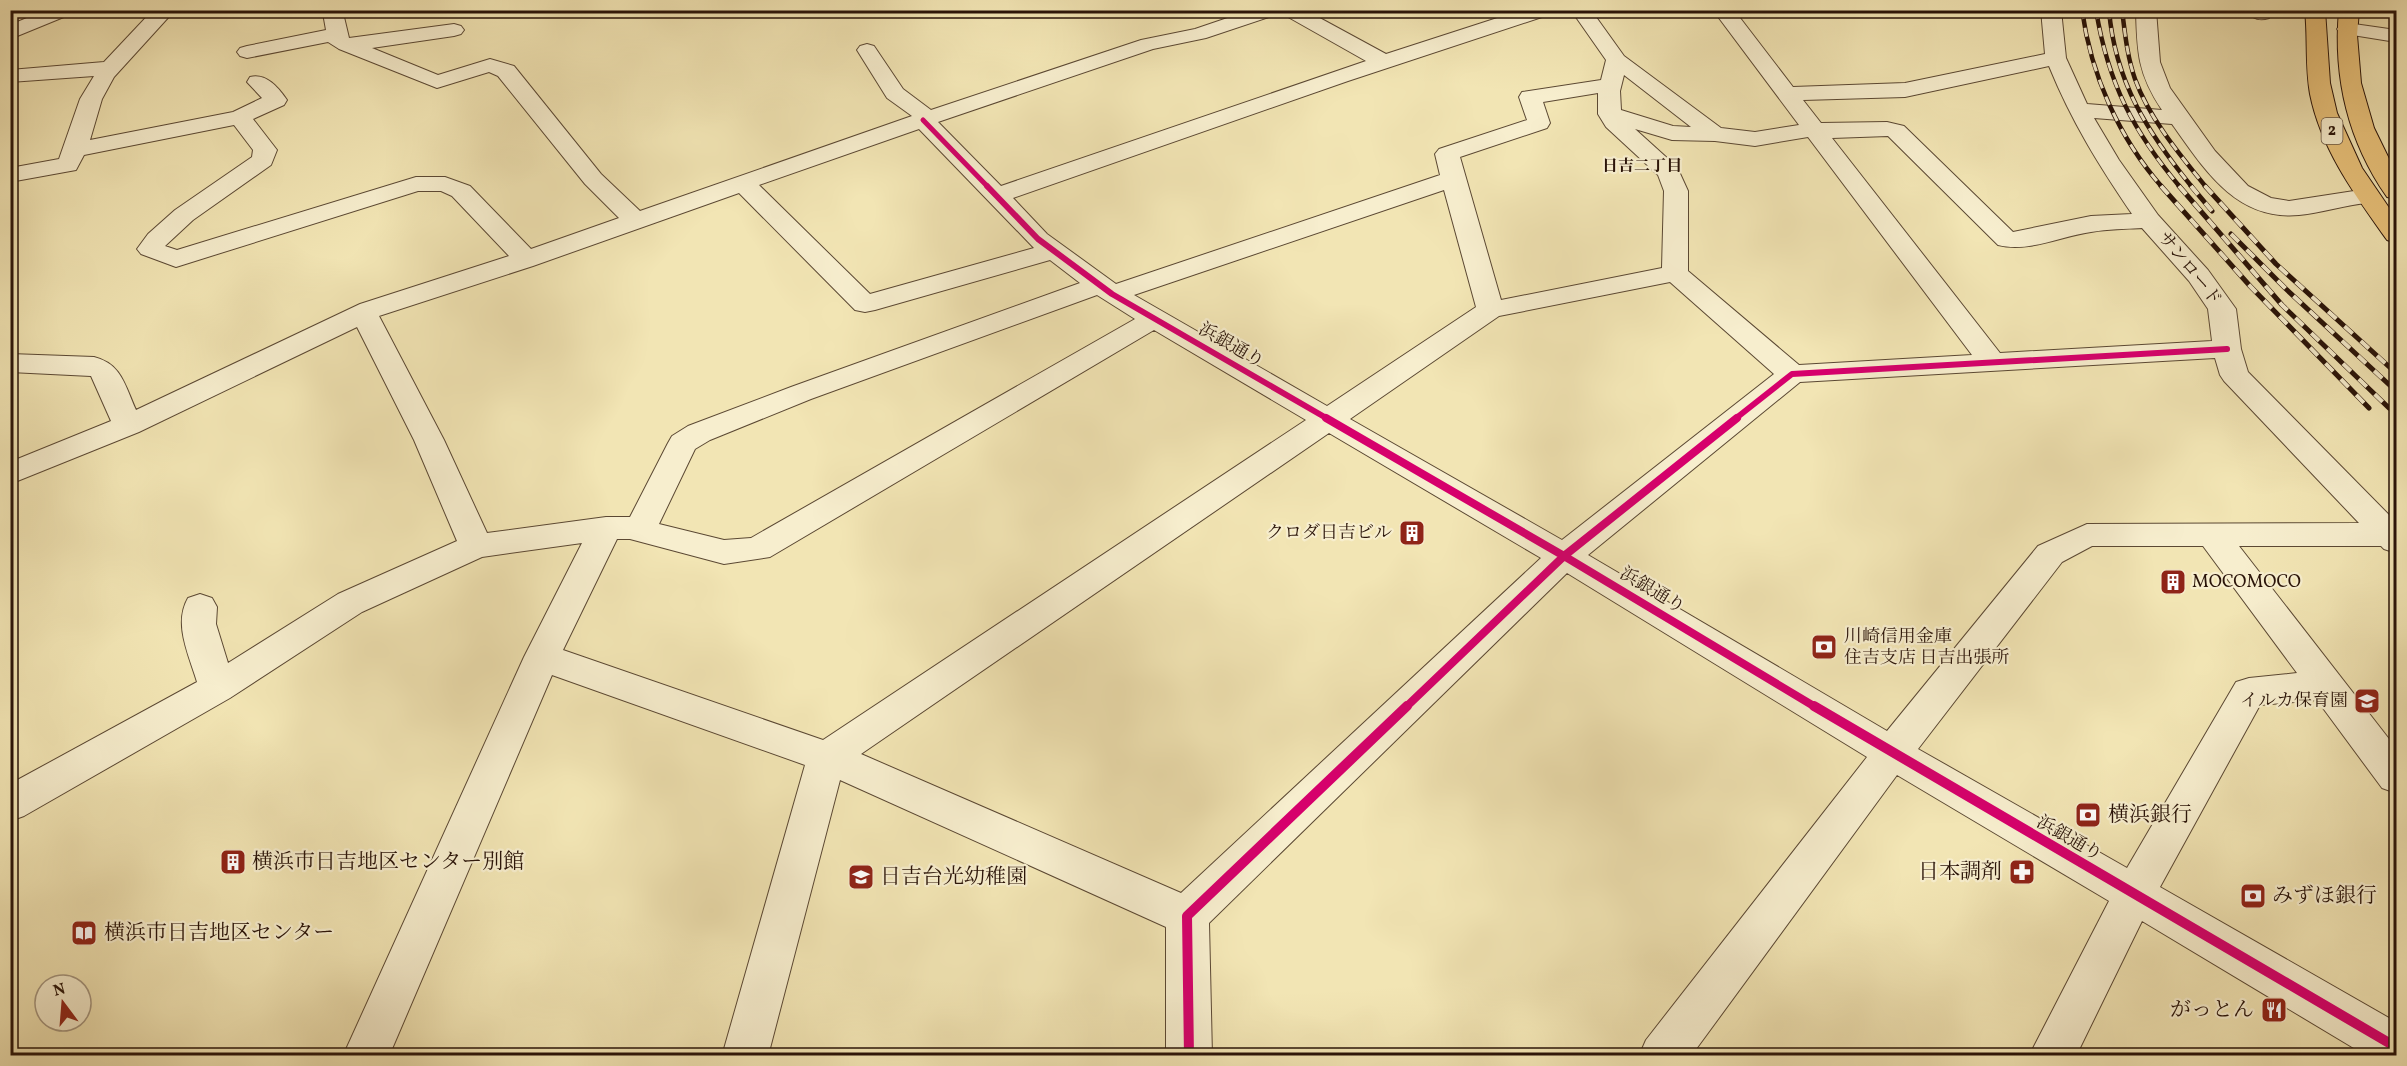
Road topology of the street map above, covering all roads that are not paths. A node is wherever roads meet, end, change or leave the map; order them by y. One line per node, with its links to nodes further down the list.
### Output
1 (64, 10): 14 (street)
2 (165, 10): 22 (street)
3 (350, 10): 16 (street)
4 (1273, 10): 31 (street)
5 (1289, 10): 21 (street)
6 (1544, 10): 21 (street)
7 (1581, 10): 20 (street)
8 (1723, 10): 26 (street)
9 (2146, 10): 30 (street)
10 (2315, 10): 40 (main road, 2)
11 (2052, 20): 19 (street, サンロード)
12 (2348, 20): 15 (street); 37 (main road, 2)
13 (454, 30): 16 (street)
14 (10, 33)
15 (2397, 36)
16 (341, 39): 18 (street); 42 (street)
17 (867, 50): 31 (street, 浜銀通り)
18 (247, 52)
19 (2056, 58): 26 (street); 27 (street, サンロード)
20 (1617, 60): 25 (street); 33 (street)
21 (1384, 62): 39 (street)
22 (109, 68): 23 (street); 34 (street)
23 (10, 76)
24 (258, 82): 29 (street)
25 (1610, 85): 28 (street); 36 (street)
26 (1787, 94): 32 (street)
27 (2078, 110): 30 (street); 41 (street, サンロード)
28 (1609, 114): 33 (street); 46 (street)
29 (240, 117): 34 (street); 45 (street)
30 (2180, 118): 40 (street)
31 (926, 119): 38 (street); 39 (street, 浜銀通り)
32 (1813, 129): 33 (street); 41 (street); 52 (street)
33 (1715, 134)
34 (76, 150): 35 (street)
35 (10, 175)
36 (1453, 179): 47 (street); 48 (street)
37 (2393, 180)
38 (744, 184): 42 (street); 44 (street)
39 (996, 196): 44 (street, 浜銀通り)
40 (2367, 196): 43 (main road, 2)
41 (2149, 219): 51 (street, サンロード)
42 (636, 221): 45 (street)
43 (2397, 235)
44 (1054, 251): 47 (street, 浜銀通り)
45 (524, 260): 49 (street)
46 (1675, 273): 48 (street); 54 (street)
47 (1106, 290): 50 (street, 浜銀通り); 58 (street)
48 (1490, 310): 55 (street)
49 (364, 313): 56 (street); 61 (street)
50 (1154, 319): 55 (street, 浜銀通り); 58 (street)
51 (2227, 349): 52 (street); 60 (street, サンロード)
52 (1992, 362): 54 (street)
53 (10, 363): 56 (street)
54 (1792, 374): 62 (street)
55 (1326, 418): 62 (street, 浜銀通り); 68 (street)
56 (128, 425): 57 (street)
57 (10, 474)
58 (623, 529): 61 (street); 64 (street)
59 (2212, 534): 60 (street); 65 (street); 67 (street)
60 (2393, 538)
61 (476, 546): 66 (street)
62 (1564, 556): 67 (street, 浜銀通り); 72 (street)
63 (200, 607): 66 (street)
64 (542, 657): 68 (street); 74 (street)
65 (2325, 685): 69 (street); 71 (street)
66 (217, 688): 70 (street)
67 (1892, 753): 71 (street, 浜銀通り); 77 (street)
68 (827, 757): 72 (street); 75 (street)
69 (2397, 777)
70 (10, 804)
71 (2134, 895): 73 (street, 浜銀通り); 78 (street)
72 (1187, 916): 76 (street)
73 (2397, 1047)
74 (366, 1056)
75 (746, 1056)
76 (1189, 1056)
77 (1662, 1056)
78 (2052, 1056)

